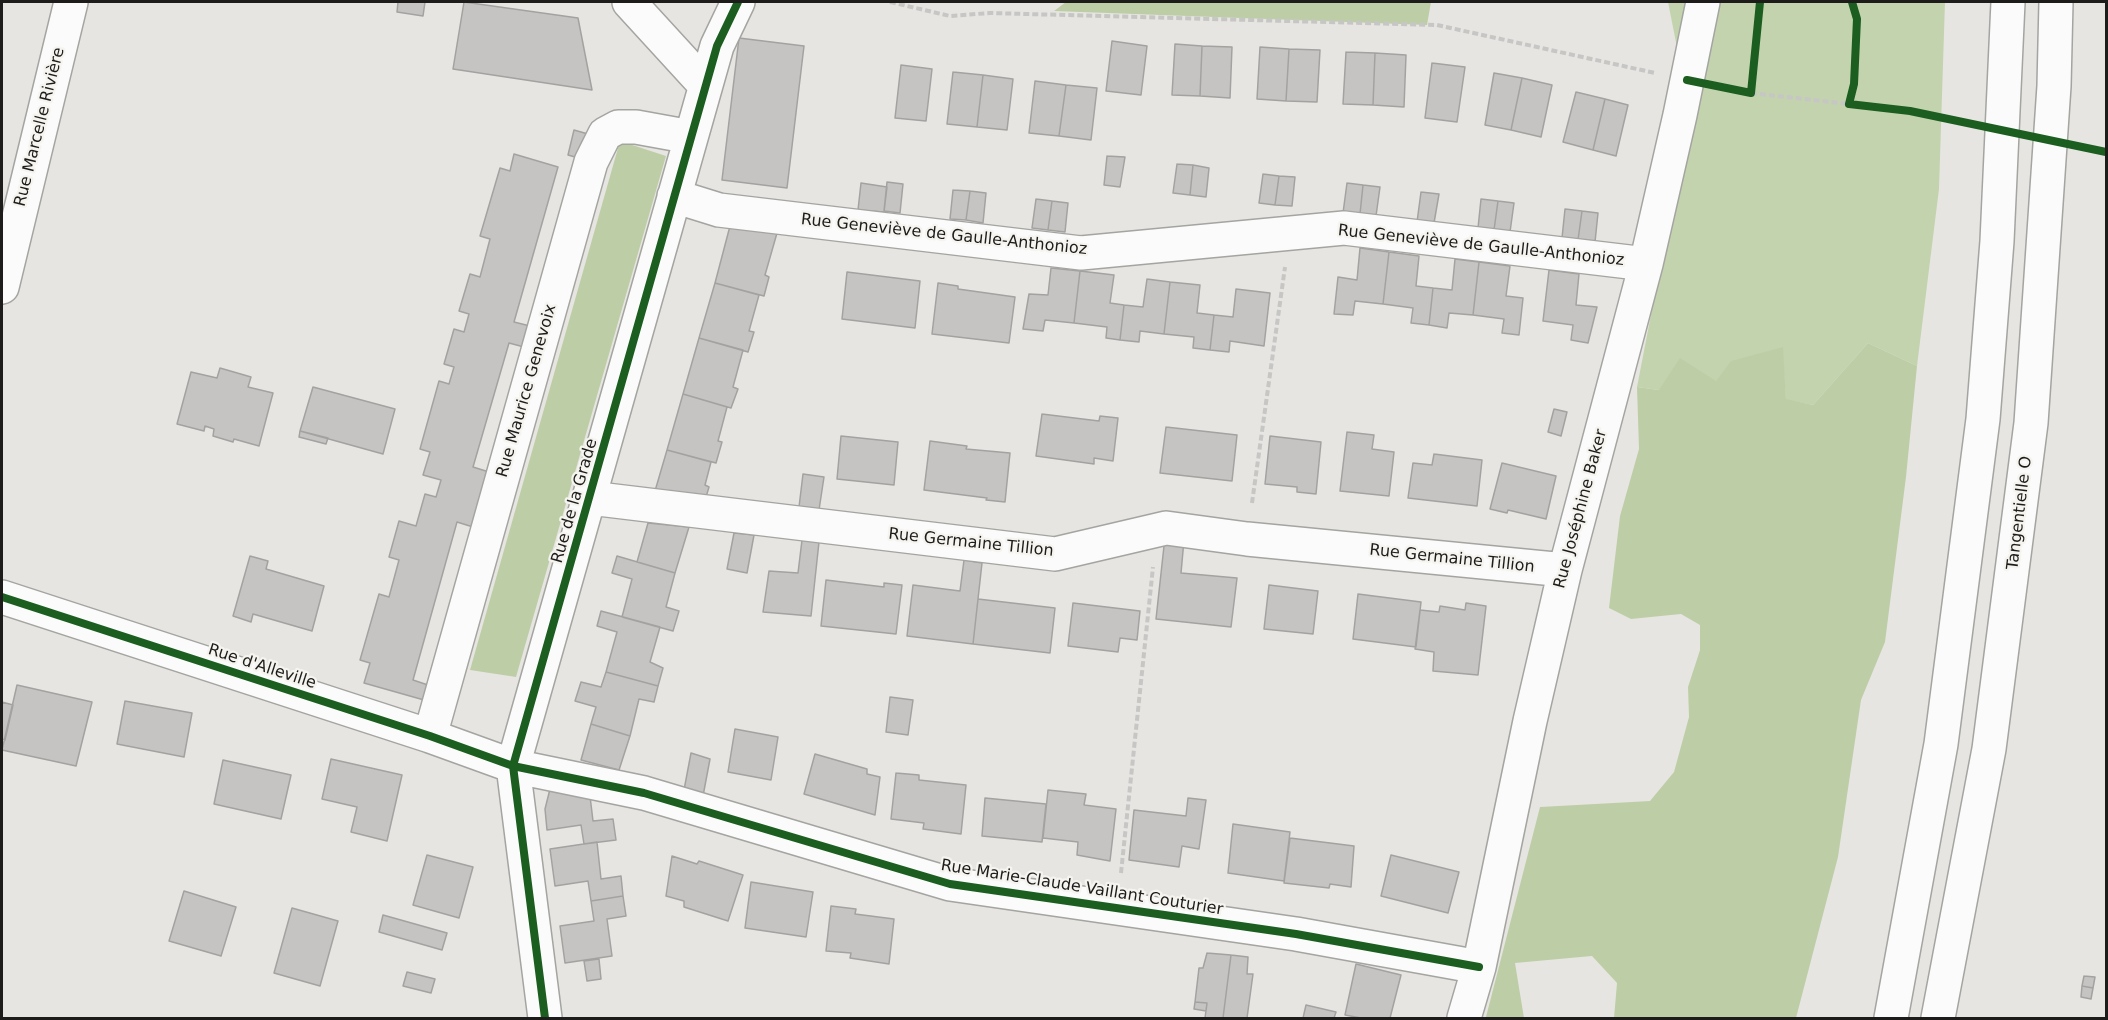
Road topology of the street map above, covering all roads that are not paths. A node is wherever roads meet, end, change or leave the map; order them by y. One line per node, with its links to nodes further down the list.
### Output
1 (71, 2): 11 (street, Rue Marcelle Rivière)
2 (629, 2): 7 (street)
3 (738, 2): 7 (street, Rue de la Grade)
4 (1703, 2): 10 (street, Rue Joséphine Baker)
5 (2008, 2): 20 (street)
6 (2056, 2): 21 (street, Tangentielle O)
7 (705, 86): 8 (street, Rue de la Grade)
8 (691, 137): 9 (street, Rue de la Grade); 15 (street, Rue Maurice Genevoix)
9 (674, 196): 10 (street, Rue Geneviève de Gaulle-Anthonioz); 12 (street, Rue de la Grade)
10 (1646, 264): 13 (street, Rue Joséphine Baker)
11 (2, 287)
12 (590, 498): 13 (street, Rue Germaine Tillion); 16 (street, Rue de la Grade)
13 (1565, 570): 17 (street, Rue Joséphine Baker)
14 (2, 597): 15 (street, Rue d'Alleville)
15 (430, 736): 16 (street, Rue d'Alleville)
16 (513, 766): 17 (street, Rue Marie-Claude Vaillant Couturier); 18 (street, Rue de la Grade)
17 (1479, 967): 19 (street, Rue Joséphine Baker)
18 (545, 1018)
19 (1464, 1018)
20 (1891, 1018)
21 (1938, 1018)

